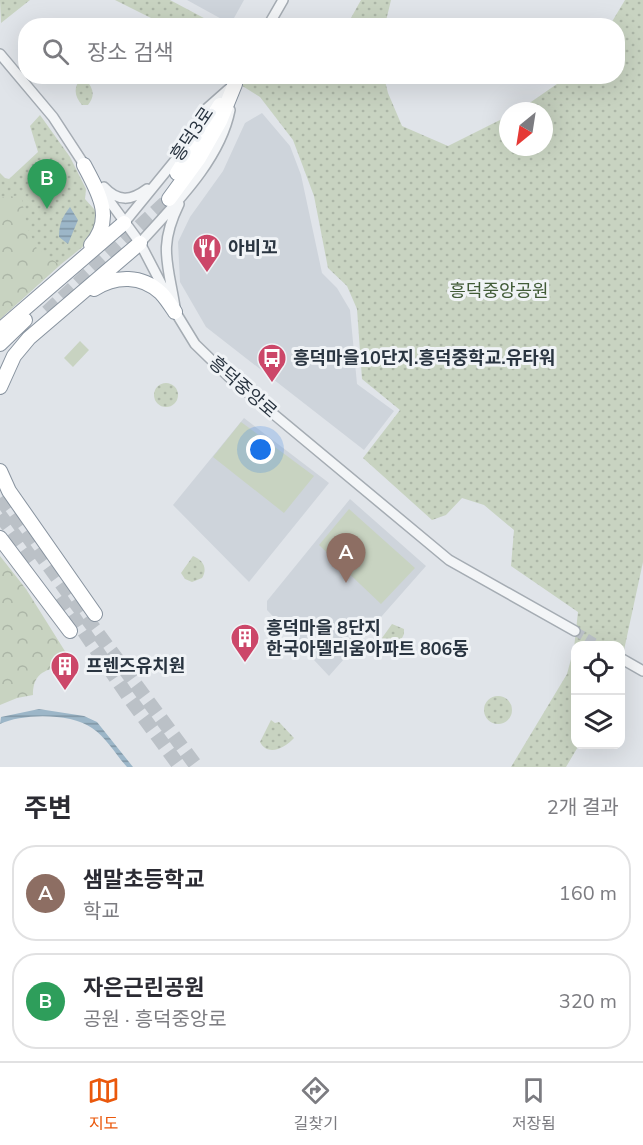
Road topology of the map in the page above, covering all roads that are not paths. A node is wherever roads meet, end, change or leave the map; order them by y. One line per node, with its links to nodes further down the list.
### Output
1 (283, 0): 2 (street)
2 (273, 18)
3 (0, 54): 4 (street, 흥덕중앙로)
4 (18, 75)
5 (25, 84): 7 (street, 흥덕중앙로)
6 (235, 84): 8 (street, 흥덕3로); 9 (highway)
7 (84, 165): 9 (street); 10 (street, 흥덕중앙로); 12 (highway)
8 (192, 183): 11 (street, 흥덕3로); 14 (street)
9 (163, 191): 10 (street)
10 (124, 223): 11 (street, 흥덕중앙로); 12 (highway)
11 (140, 243): 13 (highway); 14 (street, 흥덕중앙로)
12 (63, 276): 15 (highway)
13 (49, 310): 14 (highway); 16 (highway); 17 (highway); 18 (highway)
14 (176, 312): 23 (street, 흥덕중앙로)
15 (0, 330)
16 (0, 344)
17 (0, 368)
18 (0, 387)
19 (0, 471): 21 (highway)
20 (0, 538): 22 (highway)
21 (95, 614)
22 (70, 631)
23 (575, 631)
24 (625, 661): 25 (street)
25 (643, 671)

